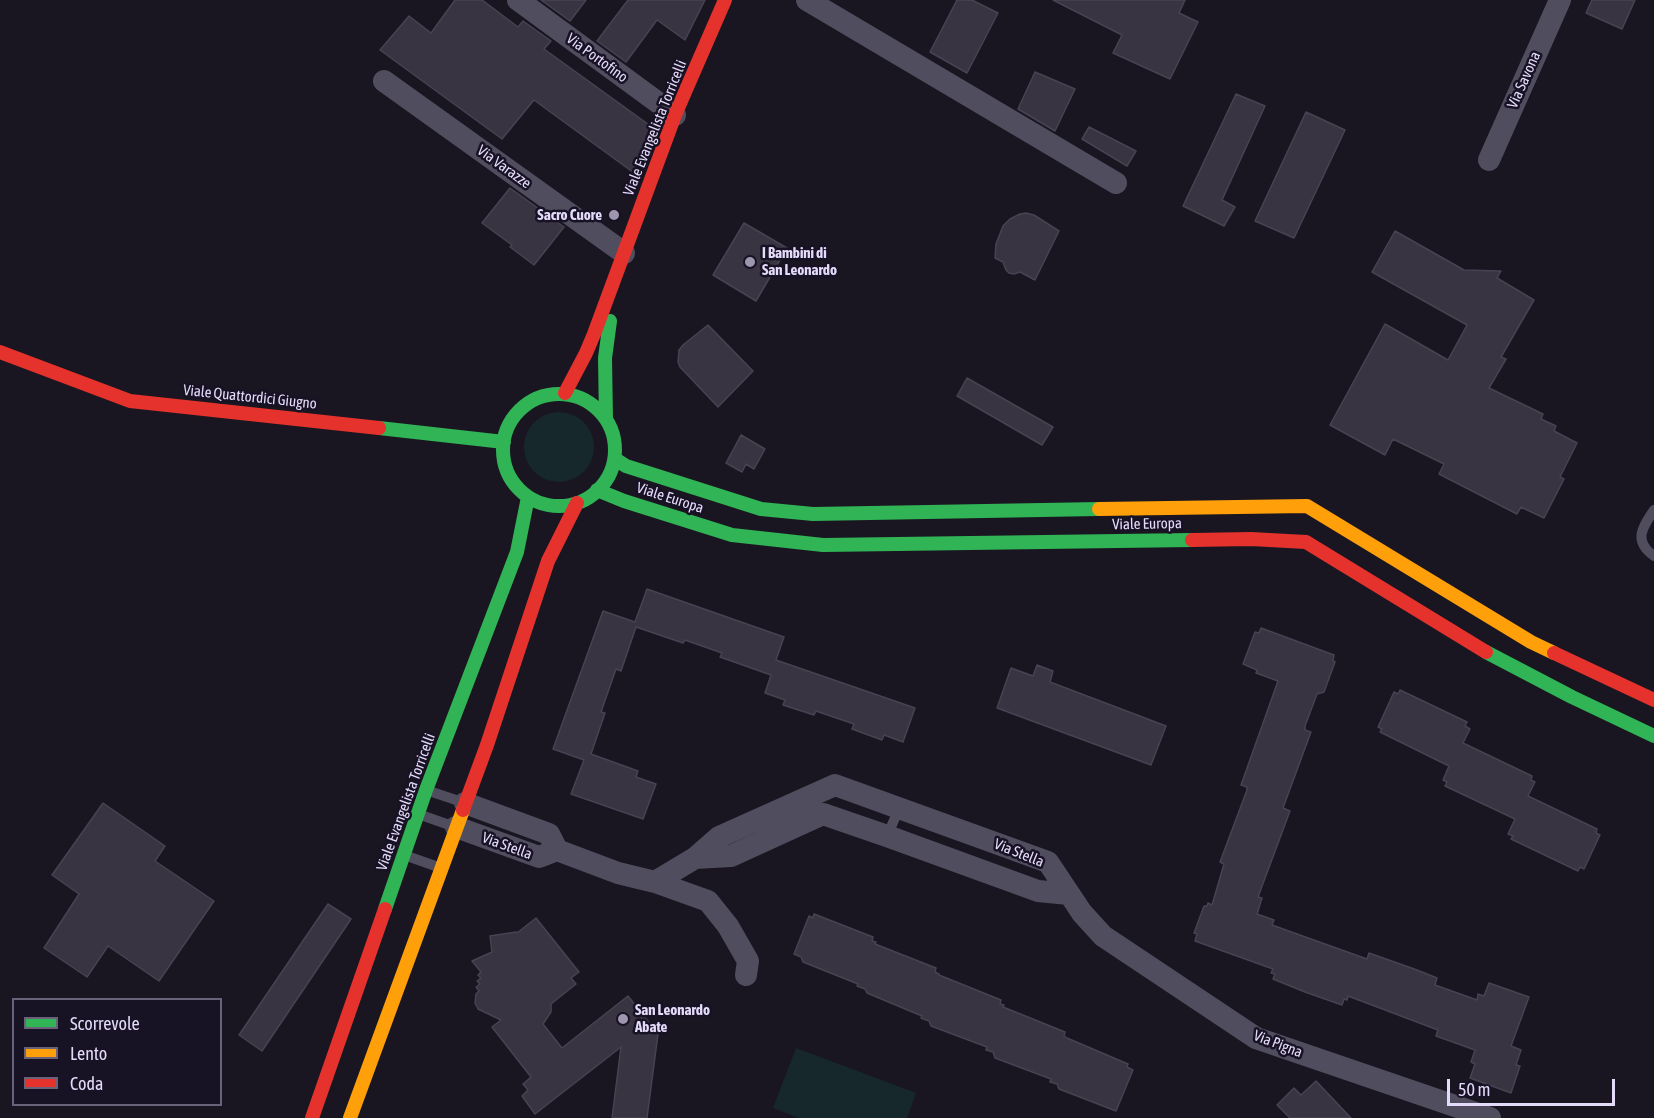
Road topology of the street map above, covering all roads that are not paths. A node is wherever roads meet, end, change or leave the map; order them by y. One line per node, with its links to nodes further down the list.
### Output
1 (518, 0): 6 (street, Via Portofino)
2 (725, 0): 6 (street, Viale Evangelista Torricelli)
3 (807, 0): 8 (street)
4 (1560, 0): 7 (street, Via Savona)
5 (384, 81): 9 (street, Via Varazze)
6 (675, 115): 9 (street, Viale Evangelista Torricelli)
7 (1489, 160)
8 (1116, 183)
9 (621, 261): 11 (street, Viale Evangelista Torricelli); 12 (street, Viale Evangelista Torricelli)
10 (0, 352): 13 (street, Viale Quattordici Giugno)
11 (565, 393): 12 (street, Viale Evangelista Torricelli); 13 (street)
12 (606, 419): 14 (street, Viale Evangelista Torricelli)
13 (504, 442): 16 (street)
14 (615, 459): 15 (street); 19 (street, Viale Europa)
15 (597, 490): 17 (street); 19 (street, Viale Europa)
16 (528, 497): 17 (street); 23 (street, Viale Evangelista Torricelli)
17 (577, 503): 24 (street)
18 (1654, 510): 20 (lane)
19 (1064, 526): 21 (street, Viale Europa); 22 (street, Viale Europa)
20 (1654, 556)
21 (1654, 700)
22 (1654, 736)
23 (426, 790): 24 (lane); 26 (street, Viale Evangelista Torricelli)
24 (465, 803): 27 (street); 29 (street, Via Stella)
25 (899, 809): 28 (lane); 31 (street, Via Stella); 34 (street, Via Stella)
26 (418, 814): 27 (lane); 30 (street, Viale Evangelista Torricelli)
27 (456, 827): 29 (street, Via Stella); 32 (street)
28 (888, 836): 31 (street, Via Stella); 34 (street, Via Stella)
29 (557, 850): 33 (street, Via Stella)
30 (404, 855): 32 (lane); 36 (street, Viale Evangelista Torricelli)
31 (694, 858): 33 (street, Via Stella)
32 (441, 868): 37 (street)
33 (656, 882): 35 (street, Via Stella)
34 (1069, 894): 38 (street, Via Pigna)
35 (746, 975)
36 (312, 1118)
37 (350, 1118)
38 (1490, 1118)

